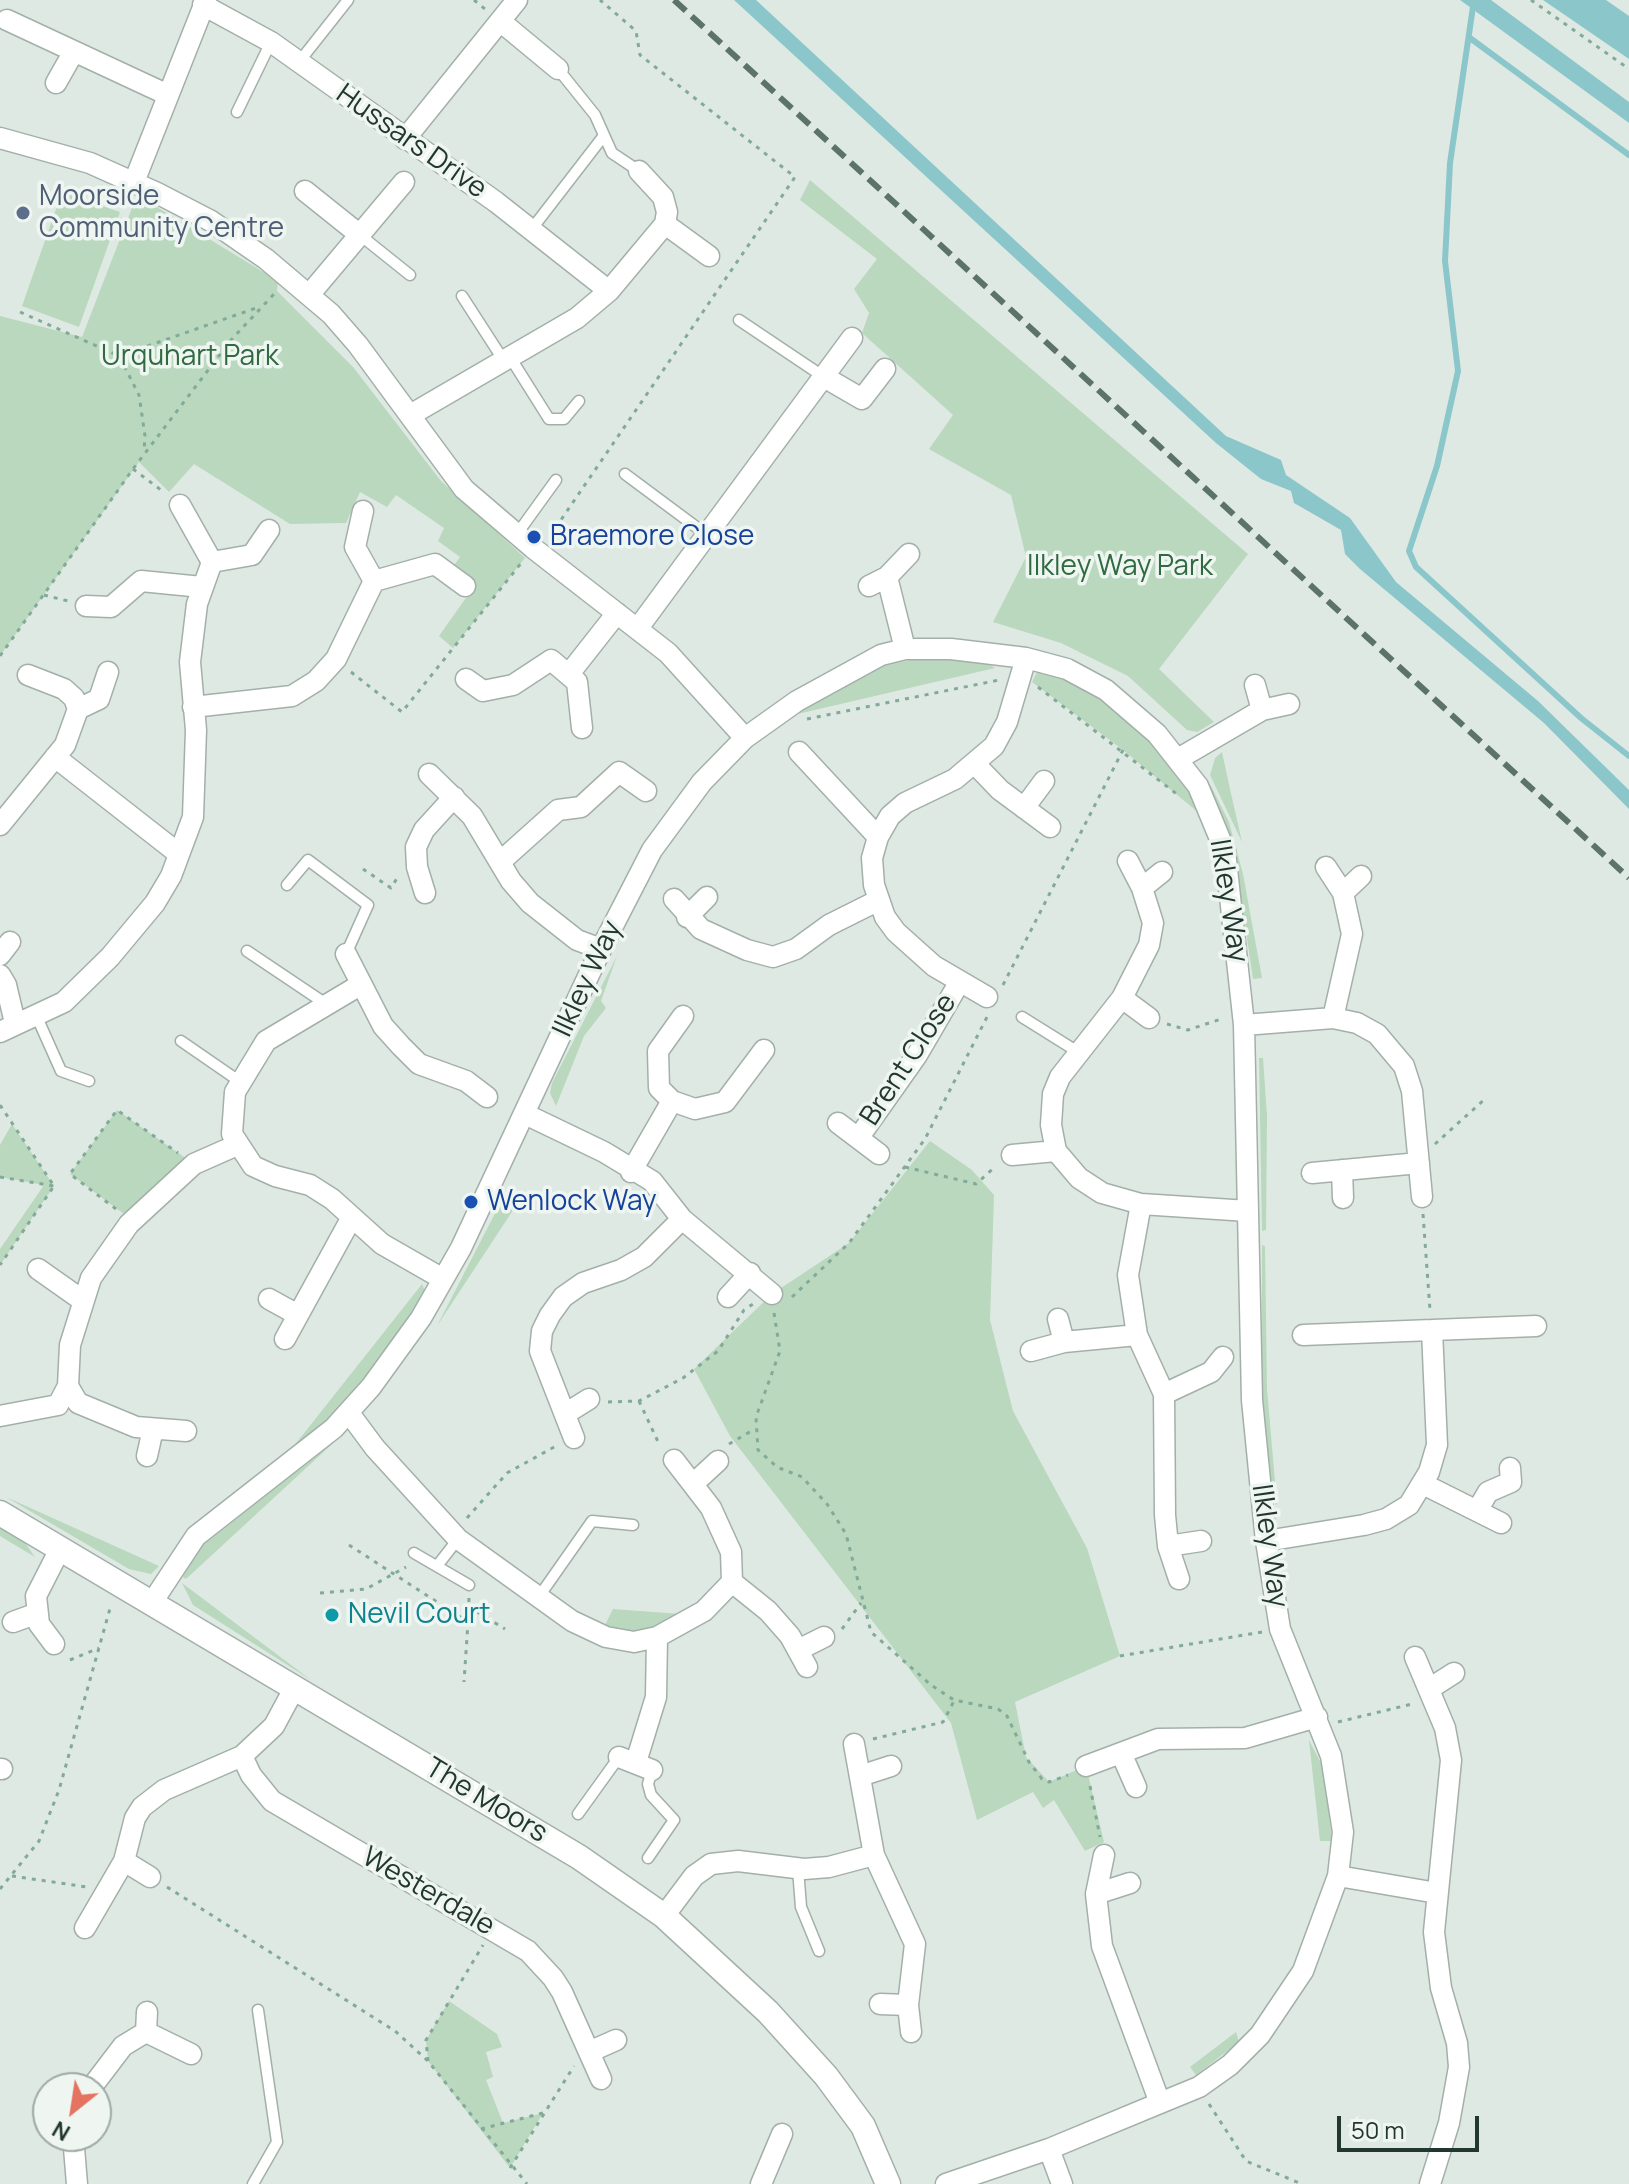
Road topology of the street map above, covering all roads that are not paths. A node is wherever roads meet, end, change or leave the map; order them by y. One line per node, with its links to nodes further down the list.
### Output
1 (348, 0): 8 (lane)
2 (517, 0): 5 (street)
3 (205, 2): 6 (street, Hussars Drive); 11 (street)
4 (7, 20): 7 (street)
5 (500, 21): 9 (street); 15 (street)
6 (271, 42): 8 (street, Hussars Drive); 12 (lane)
7 (73, 53): 10 (street); 11 (street)
8 (299, 62): 15 (street, Hussars Drive)
9 (558, 69): 14 (lane)
10 (56, 83)
11 (168, 95): 17 (street)
12 (237, 112)
13 (0, 138): 17 (street)
14 (602, 138): 16 (lane); 21 (lane)
15 (405, 139): 21 (street, Hussars Drive)
16 (639, 171): 20 (street)
17 (134, 182): 26 (street)
18 (404, 182): 22 (street)
19 (305, 191): 22 (street)
20 (665, 224): 23 (street); 25 (street)
21 (531, 230): 25 (street, Hussars Drive)
22 (360, 235): 24 (lane); 26 (street)
23 (709, 256)
24 (410, 275)
25 (609, 291): 30 (street)
26 (309, 295): 34 (street)
27 (462, 296): 30 (lane)
28 (739, 320): 32 (lane)
29 (852, 338): 32 (street)
30 (507, 359): 33 (lane); 34 (street)
31 (885, 369): 32 (street)
32 (824, 377): 41 (street)
33 (579, 401)
34 (412, 414): 40 (street)
35 (625, 474): 41 (lane)
36 (556, 480): 40 (lane)
37 (180, 505): 43 (street)
38 (363, 511): 44 (street)
39 (269, 530): 43 (street)
40 (517, 534): 48 (street)
41 (707, 535): 49 (street)
42 (909, 554): 50 (street)
43 (212, 562): 46 (street)
44 (374, 581): 45 (street); 58 (street)
45 (465, 586)
46 (202, 587): 47 (street); 58 (street)
47 (86, 606)
48 (617, 613): 49 (street); 53 (street)
49 (638, 628): 62 (street)
50 (905, 649): 51 (street, Ilkley Way); 62 (street, Ilkley Way)
51 (1026, 658): 65 (street, Ilkley Way); 66 (street)
52 (108, 672): 59 (street)
53 (569, 674): 55 (street); 61 (street)
54 (28, 675): 59 (street)
55 (466, 679)
56 (1255, 685): 60 (street)
57 (1289, 704): 60 (street)
58 (193, 707): 75 (street)
59 (78, 709): 64 (street)
60 (1262, 710): 65 (street)
61 (582, 728)
62 (745, 738): 89 (street, Ilkley Way)
63 (799, 752): 74 (street)
64 (55, 757): 72 (street); 75 (street)
65 (1178, 759): 102 (street, Ilkley Way)
66 (975, 764): 71 (street); 74 (street)
67 (429, 774): 70 (street)
68 (1044, 781): 71 (street)
69 (646, 791): 77 (street)
70 (454, 797): 77 (street); 83 (street)
71 (1024, 808): 73 (street)
72 (0, 825)
73 (1050, 827)
74 (878, 837): 87 (street)
75 (179, 854): 98 (street)
76 (1128, 861): 82 (street)
77 (500, 862): 89 (street)
78 (1326, 867): 84 (street)
79 (1162, 872): 82 (street)
80 (1361, 876): 84 (street)
81 (287, 885): 91 (lane)
82 (1142, 888): 95 (street)
83 (425, 893)
84 (1343, 893): 103 (street)
85 (707, 897): 88 (street)
86 (674, 899): 88 (street)
87 (879, 900): 88 (street); 93 (street)
88 (687, 917)
89 (601, 949): 112 (street, Ilkley Way)
90 (247, 951): 97 (lane)
91 (346, 954): 94 (street)
92 (0, 975): 104 (street)
93 (959, 983): 96 (street); 114 (street, Brent Close)
94 (360, 985): 97 (street); 110 (street)
95 (1122, 998): 101 (street); 107 (street)
96 (993, 1000)
97 (326, 1004): 109 (street)
98 (36, 1015): 104 (street); 108 (lane)
99 (683, 1016): 111 (street)
100 (1022, 1017): 107 (lane)
101 (1149, 1018)
102 (1244, 1018): 103 (street); 126 (street, Ilkley Way)
103 (1333, 1018): 118 (street)
104 (8, 1028)
105 (181, 1041): 109 (lane)
106 (764, 1050): 111 (street)
107 (1078, 1052): 116 (street)
108 (89, 1081)
109 (239, 1081): 115 (street)
110 (487, 1097)
111 (672, 1101): 121 (street)
112 (525, 1114): 121 (street); 131 (street, Ilkley Way)
113 (838, 1123): 114 (street, Brent Close)
114 (859, 1137): 117 (street, Brent Close)
115 (237, 1145): 127 (street); 134 (street)
116 (1056, 1151): 119 (street); 125 (street)
117 (879, 1154)
118 (1418, 1154): 120 (street); 123 (street)
119 (1012, 1155)
120 (1342, 1170): 122 (street); 124 (street)
121 (631, 1172): 128 (street)
122 (1312, 1173)
123 (1422, 1197)
124 (1343, 1198)
125 (1141, 1204): 126 (street); 140 (street)
126 (1248, 1211): 167 (street, Ilkley Way)
127 (352, 1217): 131 (street); 136 (street)
128 (682, 1219): 130 (street); 150 (street)
129 (38, 1269): 134 (street)
130 (750, 1273): 132 (street); 135 (street)
131 (443, 1279): 149 (street, Ilkley Way)
132 (728, 1297)
133 (269, 1299): 136 (street)
134 (82, 1300): 146 (street)
135 (773, 1304)
136 (298, 1315): 142 (street)
137 (1058, 1319): 143 (street)
138 (1536, 1326): 139 (street)
139 (1432, 1330): 141 (street); 160 (street)
140 (1137, 1335): 143 (street); 147 (street)
141 (1303, 1335)
142 (285, 1339)
143 (1064, 1342): 144 (street)
144 (1031, 1351)
145 (1223, 1357): 147 (street)
146 (68, 1386): 151 (street); 152 (street)
147 (1164, 1394): 168 (street)
148 (589, 1399): 150 (street)
149 (349, 1413): 165 (street); 176 (street, Ilkley Way)
150 (565, 1414): 154 (street)
151 (0, 1416)
152 (153, 1429): 153 (street); 155 (street)
153 (186, 1431)
154 (574, 1438)
155 (147, 1456)
156 (674, 1460): 159 (street)
157 (718, 1461): 159 (street)
158 (1510, 1468): 161 (street)
159 (693, 1484): 173 (street)
160 (1423, 1484): 161 (street); 167 (street)
161 (1477, 1511): 163 (street)
162 (0, 1513): 169 (street, The Moors)
163 (1501, 1523)
164 (633, 1525): 175 (lane)
165 (456, 1536): 171 (lane); 175 (street)
166 (1201, 1541): 168 (street)
167 (1266, 1541): 186 (street, Ilkley Way)
168 (1168, 1546): 172 (street)
169 (60, 1549): 176 (street, The Moors); 177 (street)
170 (414, 1553): 171 (lane)
171 (434, 1564): 174 (lane)
172 (1179, 1579)
173 (732, 1582): 179 (street); 180 (street)
174 (469, 1585)
175 (538, 1598): 179 (street)
176 (151, 1604): 184 (street, The Moors)
177 (35, 1614): 178 (street); 181 (street)
178 (13, 1622)
179 (657, 1637): 190 (street)
180 (824, 1637)
181 (54, 1644)
182 (1415, 1657): 185 (street)
183 (1454, 1673): 185 (street)
184 (295, 1687): 189 (street); 206 (street, The Moors)
185 (1430, 1695): 204 (street)
186 (1319, 1722): 188 (street); 201 (street, Ilkley Way)
187 (854, 1744): 193 (street)
188 (1121, 1753): 192 (street); 194 (street)
189 (242, 1756): 198 (street); 214 (street, Westerdale)
190 (636, 1763): 195 (lane); 197 (lane)
191 (891, 1766): 193 (street)
192 (1086, 1766)
193 (860, 1776): 199 (street)
194 (1136, 1787)
195 (578, 1814)
196 (1104, 1855): 205 (street)
197 (648, 1858)
198 (124, 1861): 202 (street); 207 (street)
199 (877, 1863): 200 (street); 210 (street)
200 (798, 1869): 206 (street); 208 (lane)
201 (1338, 1876): 204 (street); 218 (street, Ilkley Way)
202 (150, 1877)
203 (1130, 1883): 205 (street)
204 (1437, 1893): 228 (street)
205 (1096, 1894): 218 (street)
206 (664, 1916): 225 (street, The Moors)
207 (85, 1928)
208 (819, 1951)
209 (880, 2004): 210 (street)
210 (908, 2005): 212 (street)
211 (258, 2010): 223 (lane)
212 (911, 2032)
213 (616, 2040): 214 (street)
214 (588, 2049): 217 (street, Westerdale)
215 (191, 2054): 216 (street)
216 (103, 2072)
217 (601, 2079)
218 (1160, 2103): 220 (street, Ilkley Way)
219 (782, 2134): 224 (street)
220 (1049, 2149): 226 (street, Ilkley Way); 227 (street)
221 (74, 2152): 222 (street)
222 (77, 2184)
223 (253, 2184)
224 (761, 2184)
225 (888, 2184)
226 (946, 2184)
227 (1062, 2184)
228 (1430, 2184)

